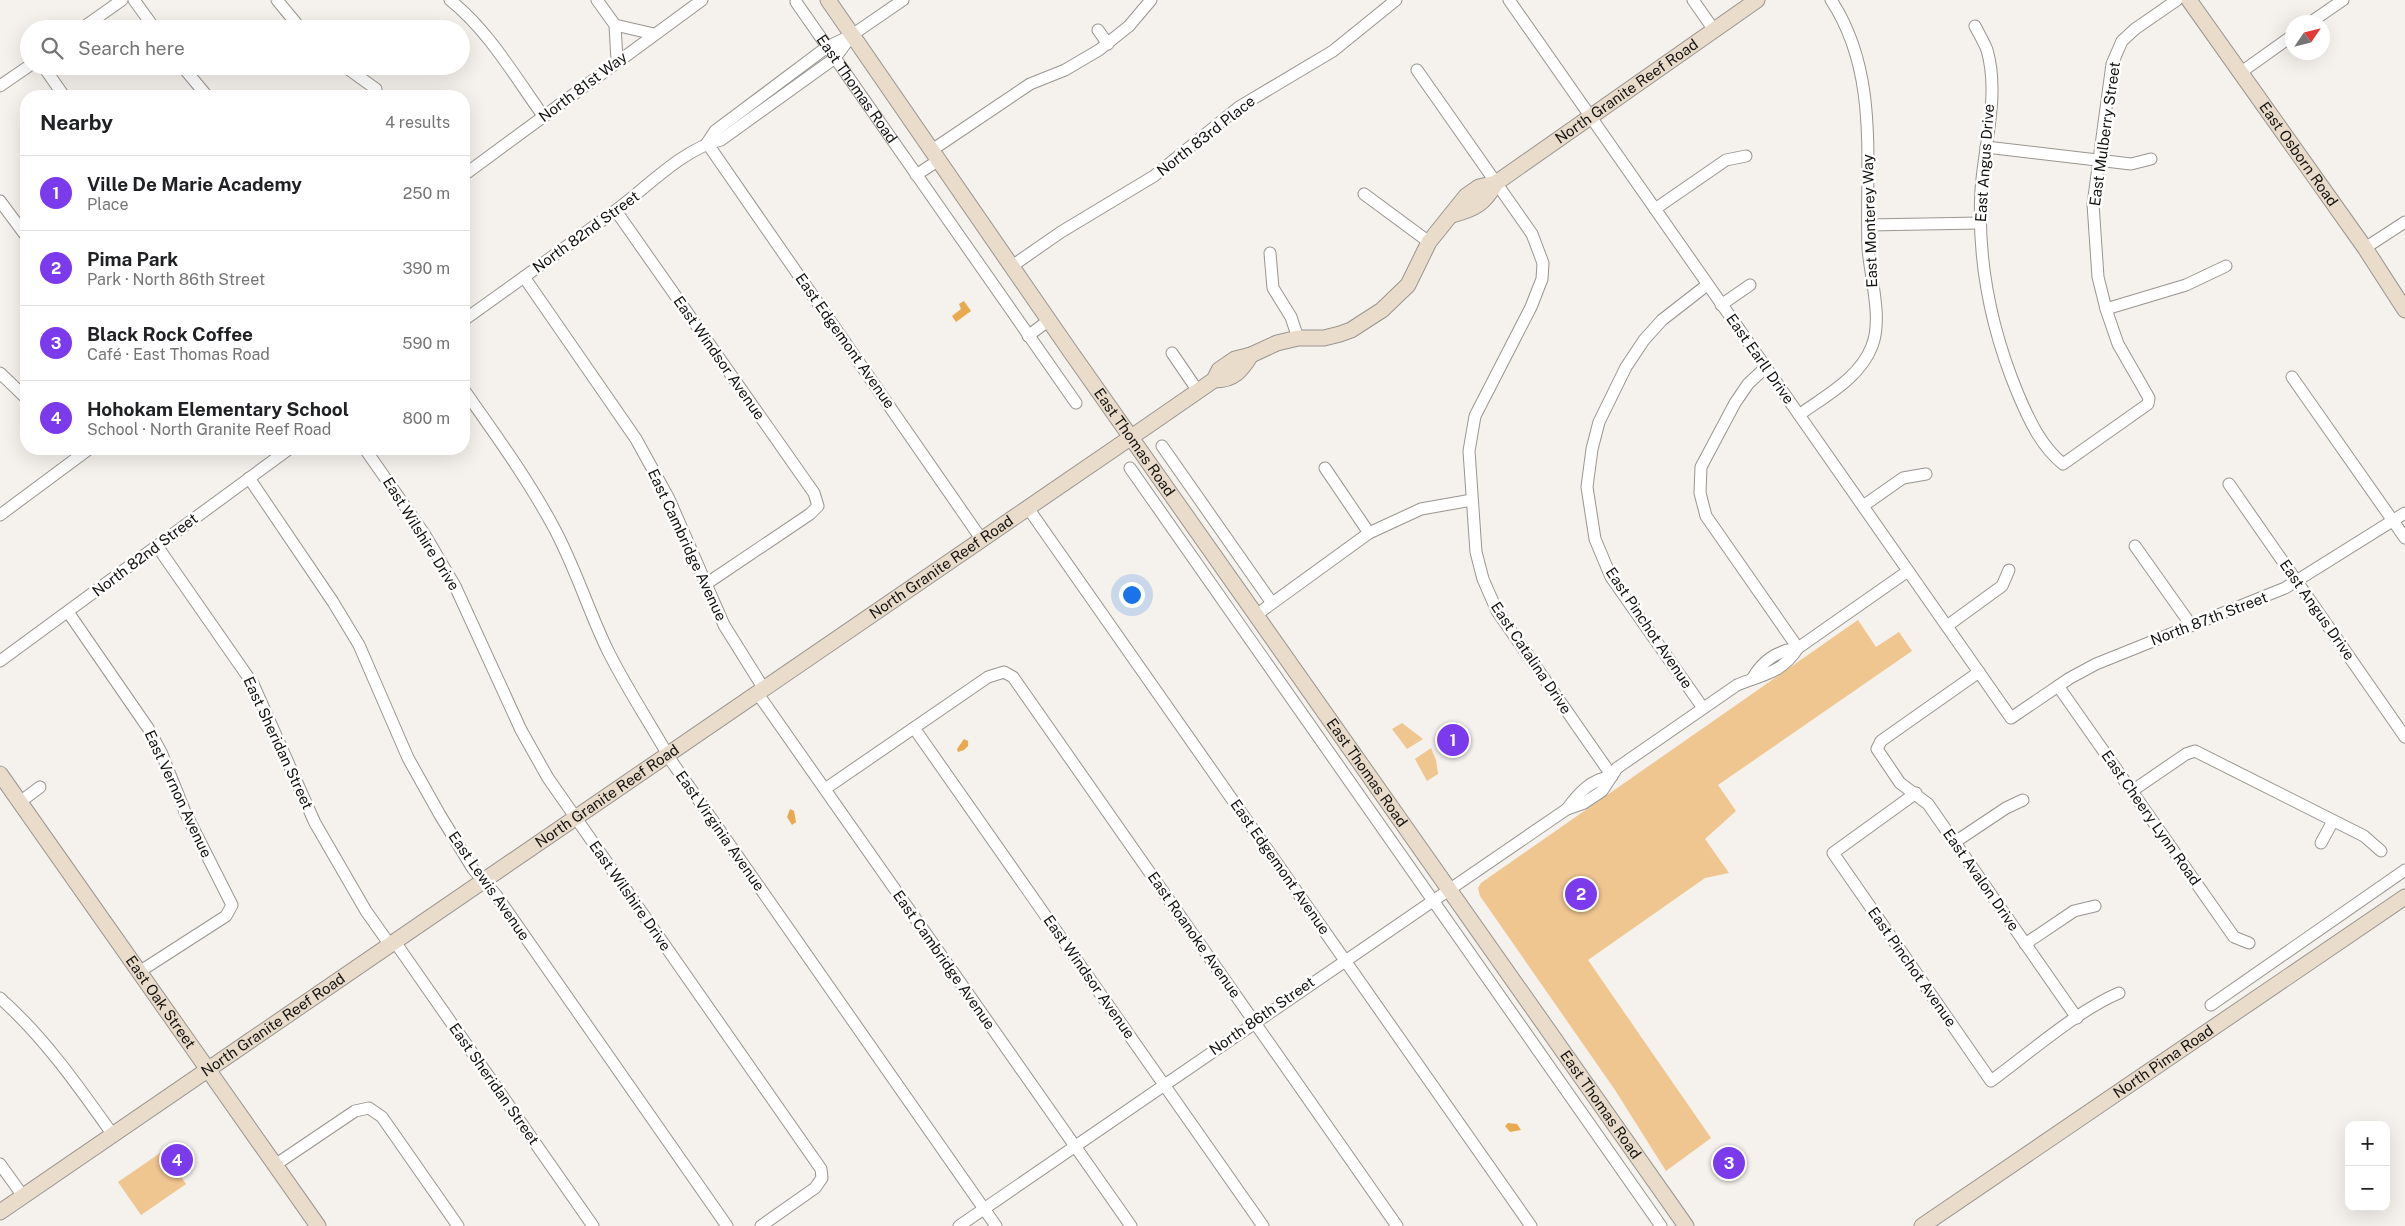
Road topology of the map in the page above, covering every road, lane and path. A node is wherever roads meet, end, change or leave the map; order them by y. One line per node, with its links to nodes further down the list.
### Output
1 (122, 0): 20 (street)
2 (134, 0): 21 (street)
3 (277, 0): 22 (street)
4 (450, 0): 44 (street)
5 (597, 0): 23 (street)
6 (702, 0): 27 (street, North 81st Way)
7 (828, 0): 28 (street, East Thomas Road)
8 (903, 0): 28 (street, North 82nd Street)
9 (1151, 0): 30 (street)
10 (1396, 0): 66 (street, North 83rd Place)
11 (1509, 0): 45 (street, East Earll Drive)
12 (1694, 0): 26 (street)
13 (1757, 0): 26 (street, North Granite Reef Road)
14 (1831, 0): 61 (street, East Monterey Way)
15 (2177, 0): 51 (street, East Mulberry Street)
16 (2189, 0): 36 (street, East Osborn Road)
17 (2343, 0): 19 (street)
18 (796, 2): 31 (street, East Thomas Road)
19 (2321, 15)
20 (94, 20)
21 (148, 20)
22 (294, 20)
23 (615, 25): 27 (street); 33 (street)
24 (1975, 26): 47 (street, East Angus Drive)
25 (1098, 30): 30 (street)
26 (1714, 30): 45 (street, North Granite Reef Road)
27 (654, 34): 33 (street, North 81st Way)
28 (852, 35): 31 (street, North 82nd Street); 32 (street, North 82nd Street); 48 (street, East Thomas Road)
29 (2285, 41): 36 (street)
30 (1108, 44): 48 (street)
31 (828, 47): 32 (street, East Thomas Road); 46 (street, North 82nd Street)
32 (835, 58): 46 (street, North 82nd Street); 53 (street, East Thomas Road)
33 (617, 61): 44 (street, North 81st Way)
34 (1417, 70): 54 (street)
35 (20, 72): 40 (street)
36 (2240, 73): 64 (street, East Osborn Road)
37 (49, 75): 42 (street)
38 (190, 75): 43 (street)
39 (357, 75): 41 (street)
40 (0, 86)
41 (376, 89)
42 (60, 90)
43 (202, 90)
44 (544, 117): 52 (street, North 81st Way)
45 (1590, 117): 54 (street, North Granite Reef Road); 57 (street, East Earll Drive)
46 (707, 143): 58 (street, North 82nd Street); 106 (street, East Edgemont Avenue)
47 (1986, 147): 51 (street); 60 (street, East Angus Drive)
48 (935, 155): 53 (street); 66 (street, East Thomas Road)
49 (1746, 156): 57 (street)
50 (2151, 159): 51 (street)
51 (2099, 161): 72 (street, East Mulberry Street)
52 (470, 171)
53 (916, 175): 76 (street, East Thomas Road)
54 (1496, 183): 63 (street, North Granite Reef Road); 98 (street, East Catalina Drive)
55 (1364, 194): 63 (street)
56 (0, 201): 62 (street)
57 (1655, 209): 69 (street, East Earll Drive)
58 (616, 211): 68 (street, North 82nd Street); 112 (street, East Windsor Avenue)
59 (2405, 222): 64 (street)
60 (1980, 223): 61 (street); 86 (street, East Angus Drive)
61 (1868, 225): 87 (street, East Monterey Way)
62 (20, 228)
63 (1429, 242): 77 (street, North Granite Reef Road)
64 (2365, 248): 73 (street, East Osborn Road)
65 (1270, 253): 77 (street)
66 (1012, 266): 75 (street, East Thomas Road)
67 (2226, 266): 72 (street)
68 (524, 276): 74 (street, North 82nd Street); 112 (street, East Cambridge Avenue)
69 (1707, 284): 71 (street, East Earll Drive); 123 (street, East Pinchot Avenue)
70 (1750, 285): 71 (street)
71 (1722, 305): 79 (street, East Earll Drive)
72 (2106, 309): 86 (street, East Mulberry Street)
73 (2405, 310)
74 (470, 316)
75 (1049, 320): 76 (street); 88 (street, East Thomas Road)
76 (1028, 336): 85 (street, East Thomas Road)
77 (1298, 338): 82 (street, North Granite Reef Road)
78 (1172, 353): 82 (street)
79 (1765, 368): 87 (street, East Earll Drive); 118 (street)
80 (0, 373): 83 (street)
81 (2292, 377): 103 (street)
82 (1198, 391): 88 (street, North Granite Reef Road)
83 (20, 392)
84 (470, 399): 127 (street, East Virginia Avenue)
85 (1076, 403)
86 (2148, 404)
87 (1799, 415): 99 (street, East Earll Drive)
88 (1131, 437): 100 (street, North Granite Reef Road); 115 (street, East Thomas Road)
89 (1162, 446): 113 (street, East Thomas Road)
90 (77, 455): 102 (street)
91 (281, 455): 96 (street, North 82nd Street)
92 (369, 455): 136 (street, East Wilshire Drive)
93 (1130, 468): 145 (street, East Thomas Road)
94 (1325, 468): 104 (street)
95 (1926, 474): 99 (street)
96 (249, 478): 107 (street, North 82nd Street); 142 (street, East Lewis Avenue)
97 (2229, 484): 111 (street, East Angus Drive)
98 (1472, 500): 104 (street); 129 (street, East Catalina Drive)
99 (1863, 506): 110 (street, East Earll Drive)
100 (1028, 508): 106 (street, North Granite Reef Road); 150 (street, East Edgemont Avenue)
101 (2405, 514): 103 (street, North 87th Street)
102 (0, 515)
103 (2393, 521): 105 (street); 111 (street, North 87th Street)
104 (1369, 533): 113 (street)
105 (2405, 538)
106 (982, 540): 122 (street, North Granite Reef Road)
107 (157, 546): 114 (street, North 82nd Street); 147 (street, East Sheridan Street)
108 (2135, 546): 116 (street)
109 (2010, 570): 117 (street)
110 (1908, 571): 117 (street, East Earll Drive); 118 (street, North 86th Street)
111 (2297, 581): 116 (street, North 87th Street); 126 (street, East Angus Drive)
112 (706, 584): 122 (street, East Cambridge Avenue)
113 (1272, 603): 115 (street)
114 (68, 612): 119 (street, North 82nd Street); 151 (street, East Vernon Avenue)
115 (1256, 615): 143 (street, East Thomas Road)
116 (2191, 625): 121 (street, North 87th Street)
117 (1947, 626): 120 (street, East Earll Drive)
118 (1798, 648): 123 (street, North 86th Street)
119 (0, 661)
120 (1979, 672): 124 (street, East Earll Drive); 133 (street, East Avalon Drive)
121 (2058, 686): 124 (street, North 87th Street); 132 (street, East Cheery Lynn Road)
122 (761, 692): 127 (street, North Granite Reef Road); 131 (street, East Cambridge Avenue)
123 (1703, 708): 129 (street, North 86th Street)
124 (2011, 718)
125 (914, 728): 131 (street); 156 (street, East Roanoke Avenue); 158 (street, East Windsor Avenue)
126 (2405, 737)
127 (668, 755): 136 (street, North Granite Reef Road); 164 (street, East Virginia Avenue)
128 (0, 774): 135 (street, East Oak Street)
129 (1612, 776): 143 (street, North 86th Street)
130 (40, 788): 135 (street)
131 (825, 789): 160 (street, East Cambridge Avenue)
132 (2132, 791): 137 (street); 149 (street, East Cheery Lynn Road)
133 (1916, 793): 138 (street, East Avalon Drive); 155 (street, East Pinchot Avenue)
134 (2023, 800): 138 (street)
135 (20, 802): 151 (street, East Oak Street)
136 (576, 818): 142 (street, North Granite Reef Road); 170 (street, East Wilshire Drive)
137 (2333, 820): 139 (street); 140 (street)
138 (1955, 842): 148 (street, East Avalon Drive)
139 (2321, 843)
140 (2381, 851)
141 (2405, 870): 154 (street)
142 (484, 881): 147 (street, North Granite Reef Road); 169 (street, East Lewis Avenue)
143 (1450, 889): 145 (street, North 86th Street); 178 (street, East Thomas Road)
144 (2405, 897): 179 (street, North Pima Road)
145 (1434, 900): 150 (street, North 86th Street); 177 (street, East Thomas Road)
146 (2095, 906): 148 (street)
147 (392, 944): 157 (street, North Granite Reef Road); 168 (street, East Sheridan Street)
148 (2026, 944): 155 (street, East Avalon Drive)
149 (2250, 944)
150 (1345, 960): 156 (street, North 86th Street); 176 (street, East Edgemont Avenue)
151 (139, 972): 157 (street, East Oak Street)
152 (2120, 993): 155 (street)
153 (0, 998): 159 (street)
154 (2211, 1005)
155 (2077, 1018)
156 (1255, 1022): 158 (street, North 86th Street); 175 (street, East Roanoke Avenue)
157 (208, 1070): 159 (street, North Granite Reef Road); 162 (street, East Oak Street)
158 (1164, 1084): 160 (street, North 86th Street); 174 (street, East Windsor Avenue)
159 (113, 1135): 163 (street, North Granite Reef Road)
160 (1074, 1146): 164 (street, North 86th Street); 173 (street, East Cambridge Avenue)
161 (0, 1164): 163 (street)
162 (275, 1165): 166 (street, East Oak Street); 167 (street)
163 (22, 1196): 165 (street, North Granite Reef Road)
164 (984, 1209): 171 (street, North 86th Street); 172 (street, East Virginia Avenue)
165 (0, 1212)
166 (318, 1226)
167 (458, 1226)
168 (593, 1226)
169 (727, 1226)
170 (761, 1226)
171 (959, 1226)
172 (996, 1226)
173 (1131, 1226)
174 (1263, 1226)
175 (1397, 1226)
176 (1531, 1226)
177 (1661, 1226)
178 (1686, 1226)
179 (1922, 1226)

